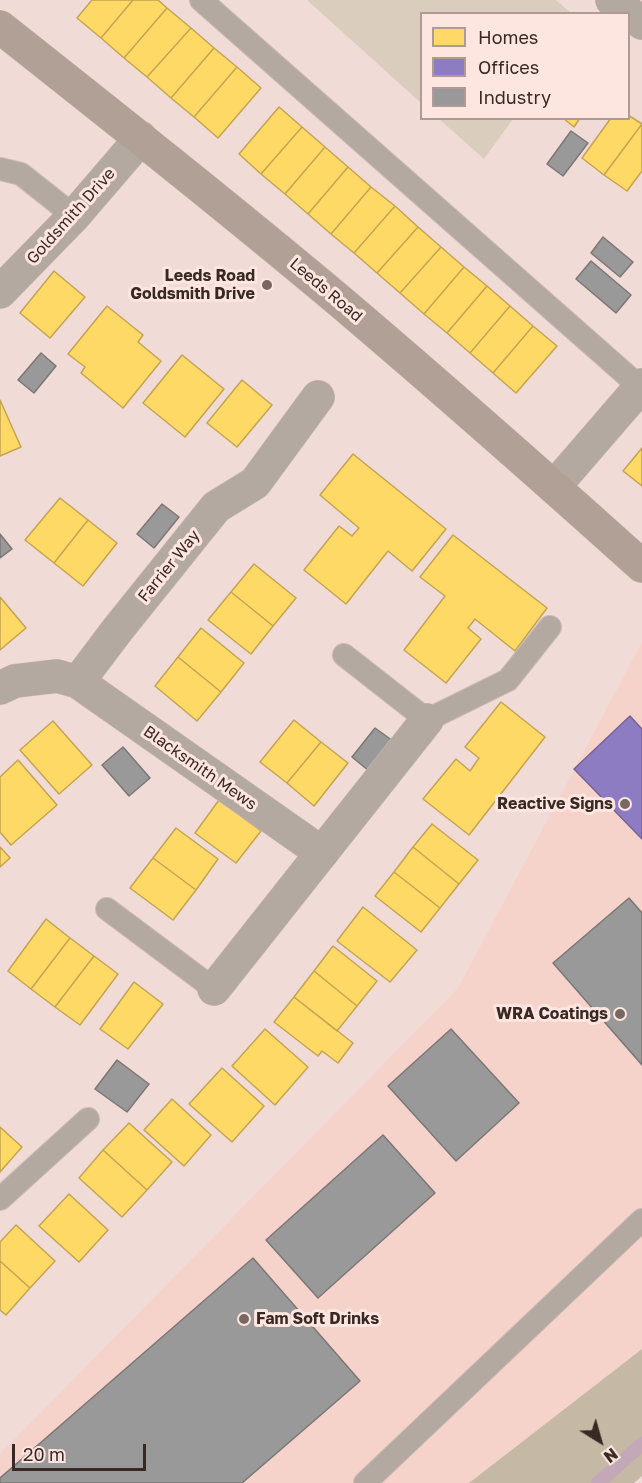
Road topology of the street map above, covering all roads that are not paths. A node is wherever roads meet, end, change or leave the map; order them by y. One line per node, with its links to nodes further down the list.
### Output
1 (201, 0): 11 (lane)
2 (612, 0): 3 (street)
3 (628, 12)
4 (630, 14): 5 (street)
5 (642, 23)
6 (0, 27): 7 (main road, Leeds Road)
7 (141, 138): 9 (street, Goldsmith Drive); 13 (main road, Leeds Road)
8 (0, 169): 9 (lane)
9 (74, 216): 10 (street, Goldsmith Drive)
10 (0, 292)
11 (641, 386): 13 (street)
12 (318, 397): 17 (street, Farrier Way)
13 (554, 487): 14 (main road, Leeds Road)
14 (642, 566)
15 (550, 627): 19 (lane)
16 (344, 655): 19 (lane)
17 (78, 682): 18 (street); 20 (street, Blacksmith Mews)
18 (0, 688)
19 (427, 720): 20 (street)
20 (321, 853): 22 (street)
21 (107, 909): 22 (lane)
22 (214, 989)
23 (88, 1119): 24 (lane)
24 (0, 1199)
25 (642, 1221): 26 (lane)
26 (365, 1483)

